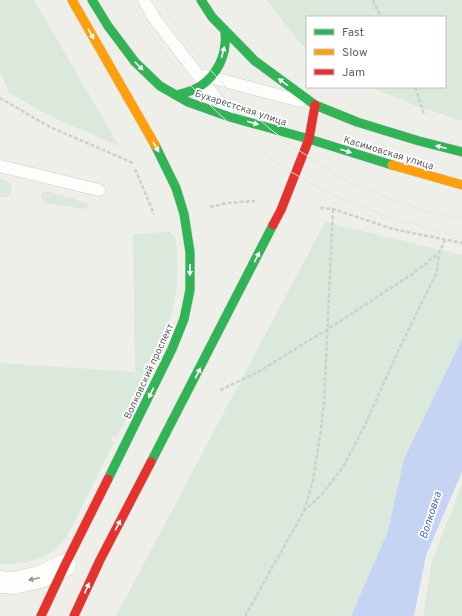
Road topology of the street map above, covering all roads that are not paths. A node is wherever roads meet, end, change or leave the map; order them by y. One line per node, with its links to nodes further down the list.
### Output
1 (72, 0): 15 (street, Волковский проспект, one-way to 15)
2 (92, 0): 7 (street, Бухарестская улица, one-way to 7)
3 (144, 0): 6 (lane)
4 (201, 0): 5 (street)
5 (225, 31): 6 (street, one-way to 5); 8 (street, one-way to 5)
6 (204, 78): 7 (street); 8 (lane); 9 (lane)
7 (177, 95): 9 (street, Бухарестская улица)
8 (315, 104): 10 (street); 11 (street, Касимовская улица, one-way to 8)
9 (230, 117): 10 (street, Бухарестская улица, one-way to 10)
10 (309, 139): 13 (street, Касимовская улица, one-way to 13); 18 (street, one-way to 10)
11 (462, 152)
12 (0, 166): 14 (lane)
13 (462, 185)
14 (99, 190)
15 (65, 565): 16 (street, one-way to 16); 17 (street, Волковский проспект)
16 (0, 582)
17 (41, 616)
18 (74, 616)

